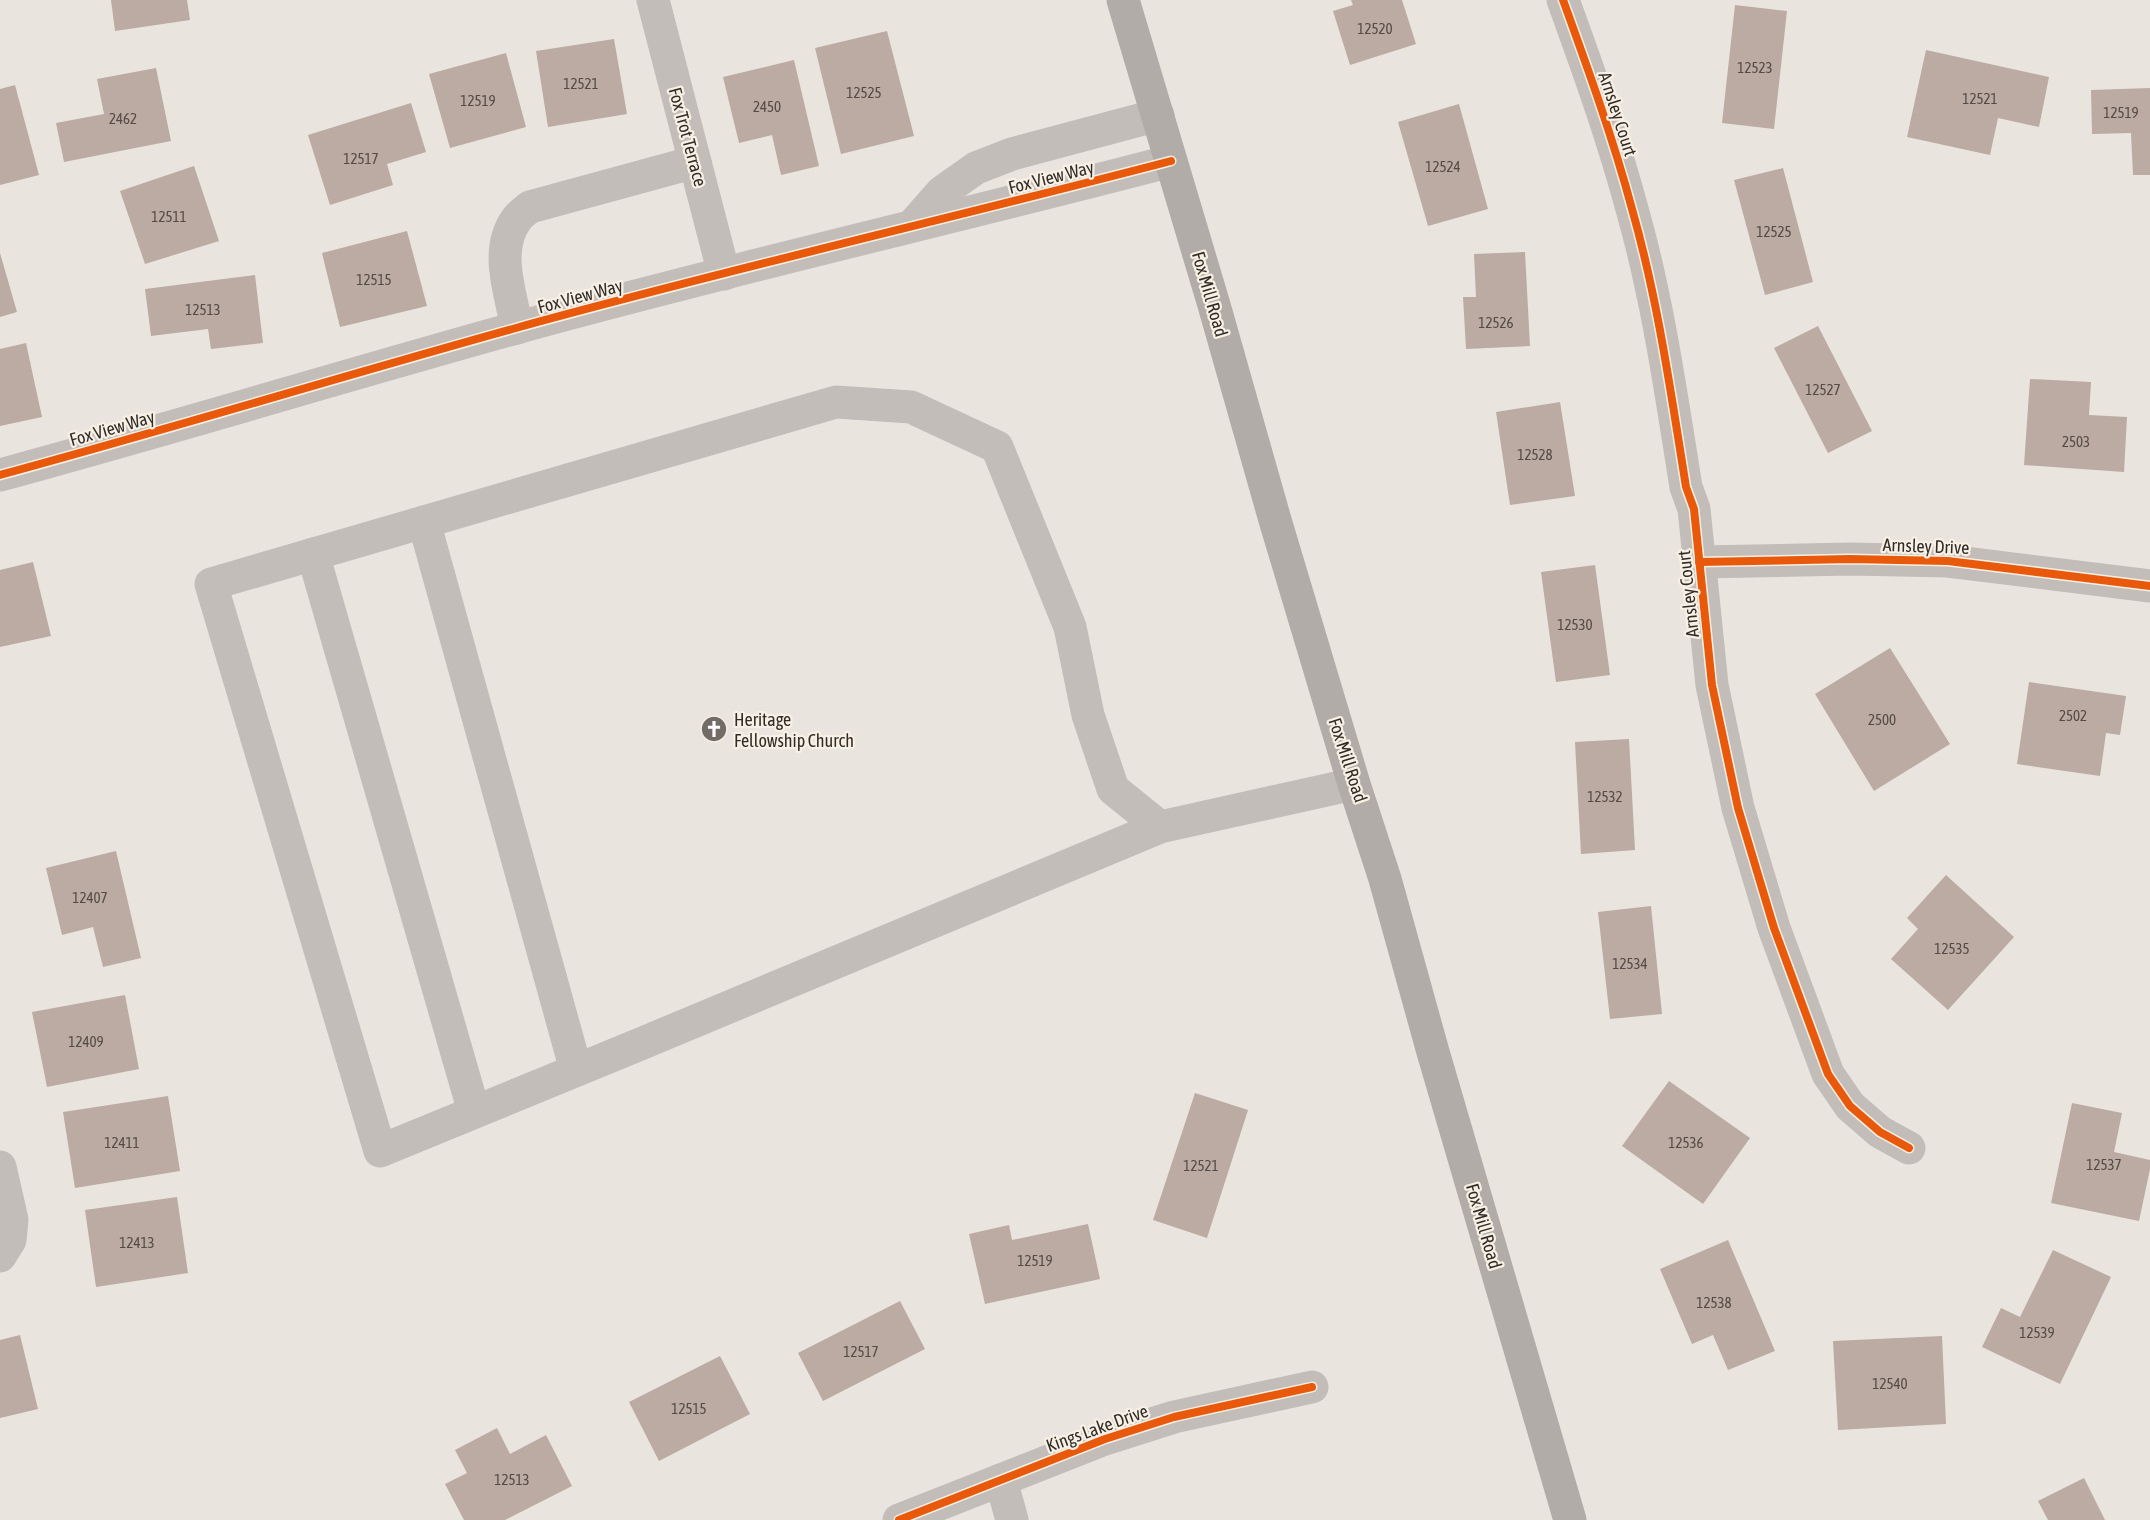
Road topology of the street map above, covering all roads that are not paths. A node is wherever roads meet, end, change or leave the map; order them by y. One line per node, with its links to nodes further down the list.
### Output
1 (652, 0): 6 (street, Fox Trot Terrace)
2 (1123, 0): 4 (main road, Fox Mill Road)
3 (1563, 0): 13 (street, Arnsley Court)
4 (1158, 115): 5 (main road, Fox Mill Road); 7 (street, Fox View Way)
5 (1171, 161): 7 (street, Fox View Way); 15 (main road, Fox Mill Road)
6 (695, 162): 8 (street, Fox Trot Terrace); 9 (street, Fox View Way)
7 (913, 225): 8 (street, Fox View Way)
8 (724, 274): 9 (street, Fox View Way)
9 (517, 328): 10 (street, Fox View Way)
10 (0, 475)
11 (424, 522): 12 (street); 16 (street); 17 (street)
12 (313, 554): 18 (street); 18 (street)
13 (1699, 562): 14 (street, Arnsley Drive); 19 (street, Arnsley Court)
14 (2150, 586)
15 (1354, 784): 16 (street); 26 (main road, Fox Mill Road)
16 (1160, 826): 17 (street)
17 (576, 1070): 18 (street)
18 (474, 1112)
19 (1909, 1148)
20 (0, 1167): 21 (street)
21 (0, 1256)
22 (1312, 1387): 23 (street, Kings Lake Drive)
23 (1001, 1480): 24 (street, Kings Lake Drive); 25 (street)
24 (899, 1520)
25 (1012, 1520)
26 (1570, 1520)

